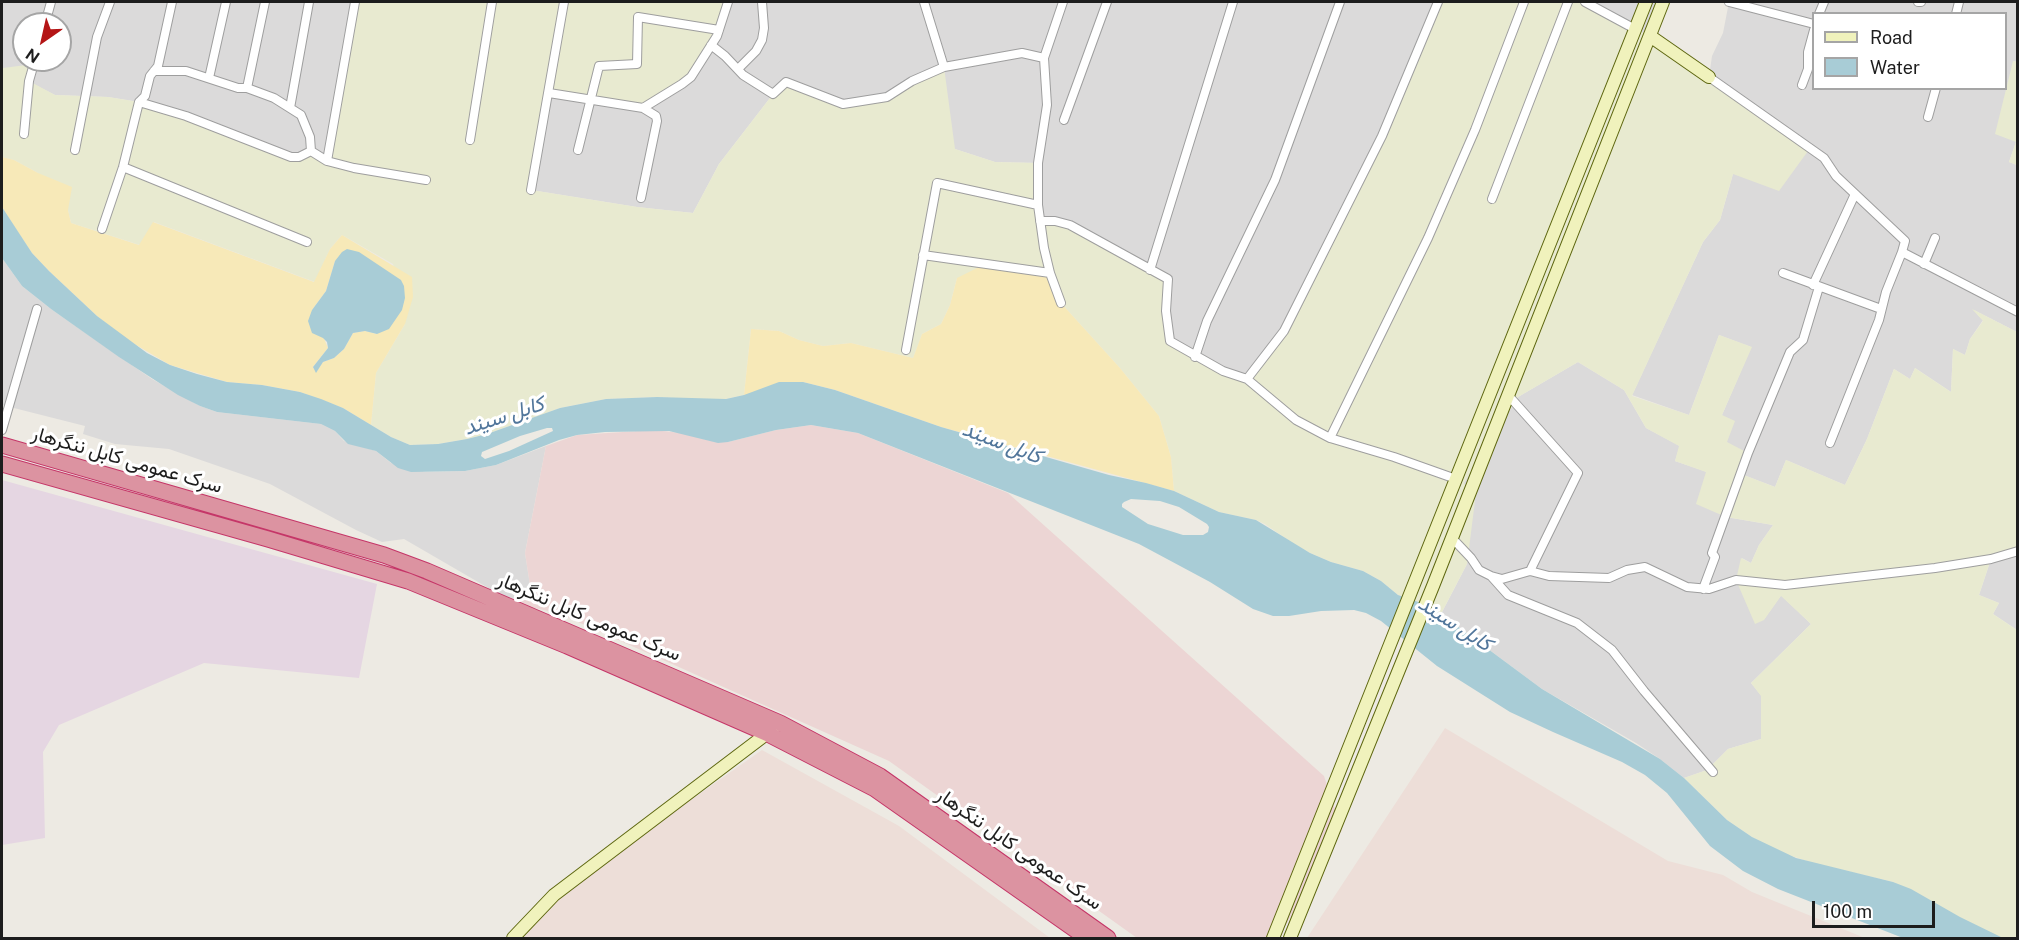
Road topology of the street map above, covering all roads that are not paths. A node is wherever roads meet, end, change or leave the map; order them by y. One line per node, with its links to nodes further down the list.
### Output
1 (110, 2): 48 (street)
2 (172, 2): 32 (street)
3 (226, 2): 35 (street)
4 (265, 2): 37 (street)
5 (309, 2): 42 (street)
6 (354, 2): 51 (street)
7 (492, 2): 47 (street)
8 (564, 2): 39 (street)
9 (728, 2): 25 (street)
10 (762, 2): 31 (street)
11 (924, 2): 30 (street)
12 (1063, 2): 29 (street)
13 (1107, 2): 45 (street)
14 (1233, 2): 66 (street)
15 (1340, 2): 77 (street)
16 (1438, 2): 78 (street)
17 (1524, 2): 81 (street)
18 (1568, 2): 57 (street)
19 (1585, 2): 24 (street)
20 (1646, 2): 24 (street)
21 (1663, 2): 26 (street)
22 (1729, 2): 23 (street)
23 (1812, 23)
24 (1635, 29): 74 (street)
25 (719, 30): 28 (street); 40 (street)
26 (1650, 36): 34 (street); 75 (street)
27 (1812, 37): 36 (street)
28 (711, 45): 31 (street); 43 (street)
29 (1044, 58): 30 (street); 58 (street)
30 (945, 67): 31 (street)
31 (738, 69)
32 (154, 71): 35 (street); 41 (street)
33 (32, 72): 46 (street)
34 (1709, 77): 55 (street)
35 (209, 78): 37 (street)
36 (1802, 85)
37 (247, 87): 42 (street)
38 (1935, 90): 44 (street)
39 (549, 93): 40 (street); 54 (street)
40 (591, 99): 43 (street); 49 (street)
41 (139, 102): 50 (street); 52 (street)
42 (290, 108): 50 (street)
43 (643, 108): 56 (street)
44 (1928, 117)
45 (1064, 120)
46 (24, 134)
47 (470, 140)
48 (75, 150)
49 (578, 150)
50 (311, 152): 51 (street)
51 (327, 160): 53 (street)
52 (123, 167): 60 (street); 62 (street)
53 (426, 180)
54 (531, 190)
55 (1855, 194): 63 (street); 69 (street)
56 (641, 198)
57 (1492, 199)
58 (1038, 205): 59 (street); 64 (street)
59 (1040, 221): 66 (street); 67 (street)
60 (102, 229)
61 (1935, 238): 65 (street)
62 (307, 242)
63 (1902, 252): 65 (street); 72 (street)
64 (923, 255): 67 (street); 76 (street)
65 (1924, 264): 73 (street)
66 (1150, 270): 77 (street)
67 (1050, 273): 70 (street)
68 (1783, 273): 69 (street)
69 (1816, 286): 72 (street); 92 (street)
70 (1061, 303)
71 (37, 309): 80 (street)
72 (1881, 309): 82 (street)
73 (2018, 312)
74 (1520, 320): 75 (street); 85 (street)
75 (1535, 326): 79 (street)
76 (906, 350)
77 (1195, 357): 78 (street)
78 (1247, 380): 81 (street)
79 (1508, 395): 88 (street); 90 (street)
80 (2, 430)
81 (1330, 438): 85 (street)
82 (1830, 443)
83 (2, 446): 86 (highway, سرک عمومی کابل ننگرهار)
84 (2, 464): 87 (highway, سرک عمومی کابل ننگرهار)
85 (1456, 479): 99 (street)
86 (147, 488): 87 (highway); 93 (highway, سرک عمومی کابل ننگرهار)
87 (143, 504): 94 (highway, سرک عمومی کابل ننگرهار)
88 (1452, 538): 91 (street); 100 (street)
89 (2018, 551): 92 (street)
90 (1530, 571): 91 (street); 92 (street)
91 (1491, 576): 95 (street)
92 (1703, 589)
93 (780, 723): 94 (street); 98 (highway, سرک عمومی کابل ننگرهار)
94 (768, 734): 96 (street); 97 (highway, سرک عمومی کابل ننگرهار)
95 (1713, 772)
96 (513, 939)
97 (1087, 939)
98 (1108, 939)
99 (1273, 939)
100 (1290, 939)

